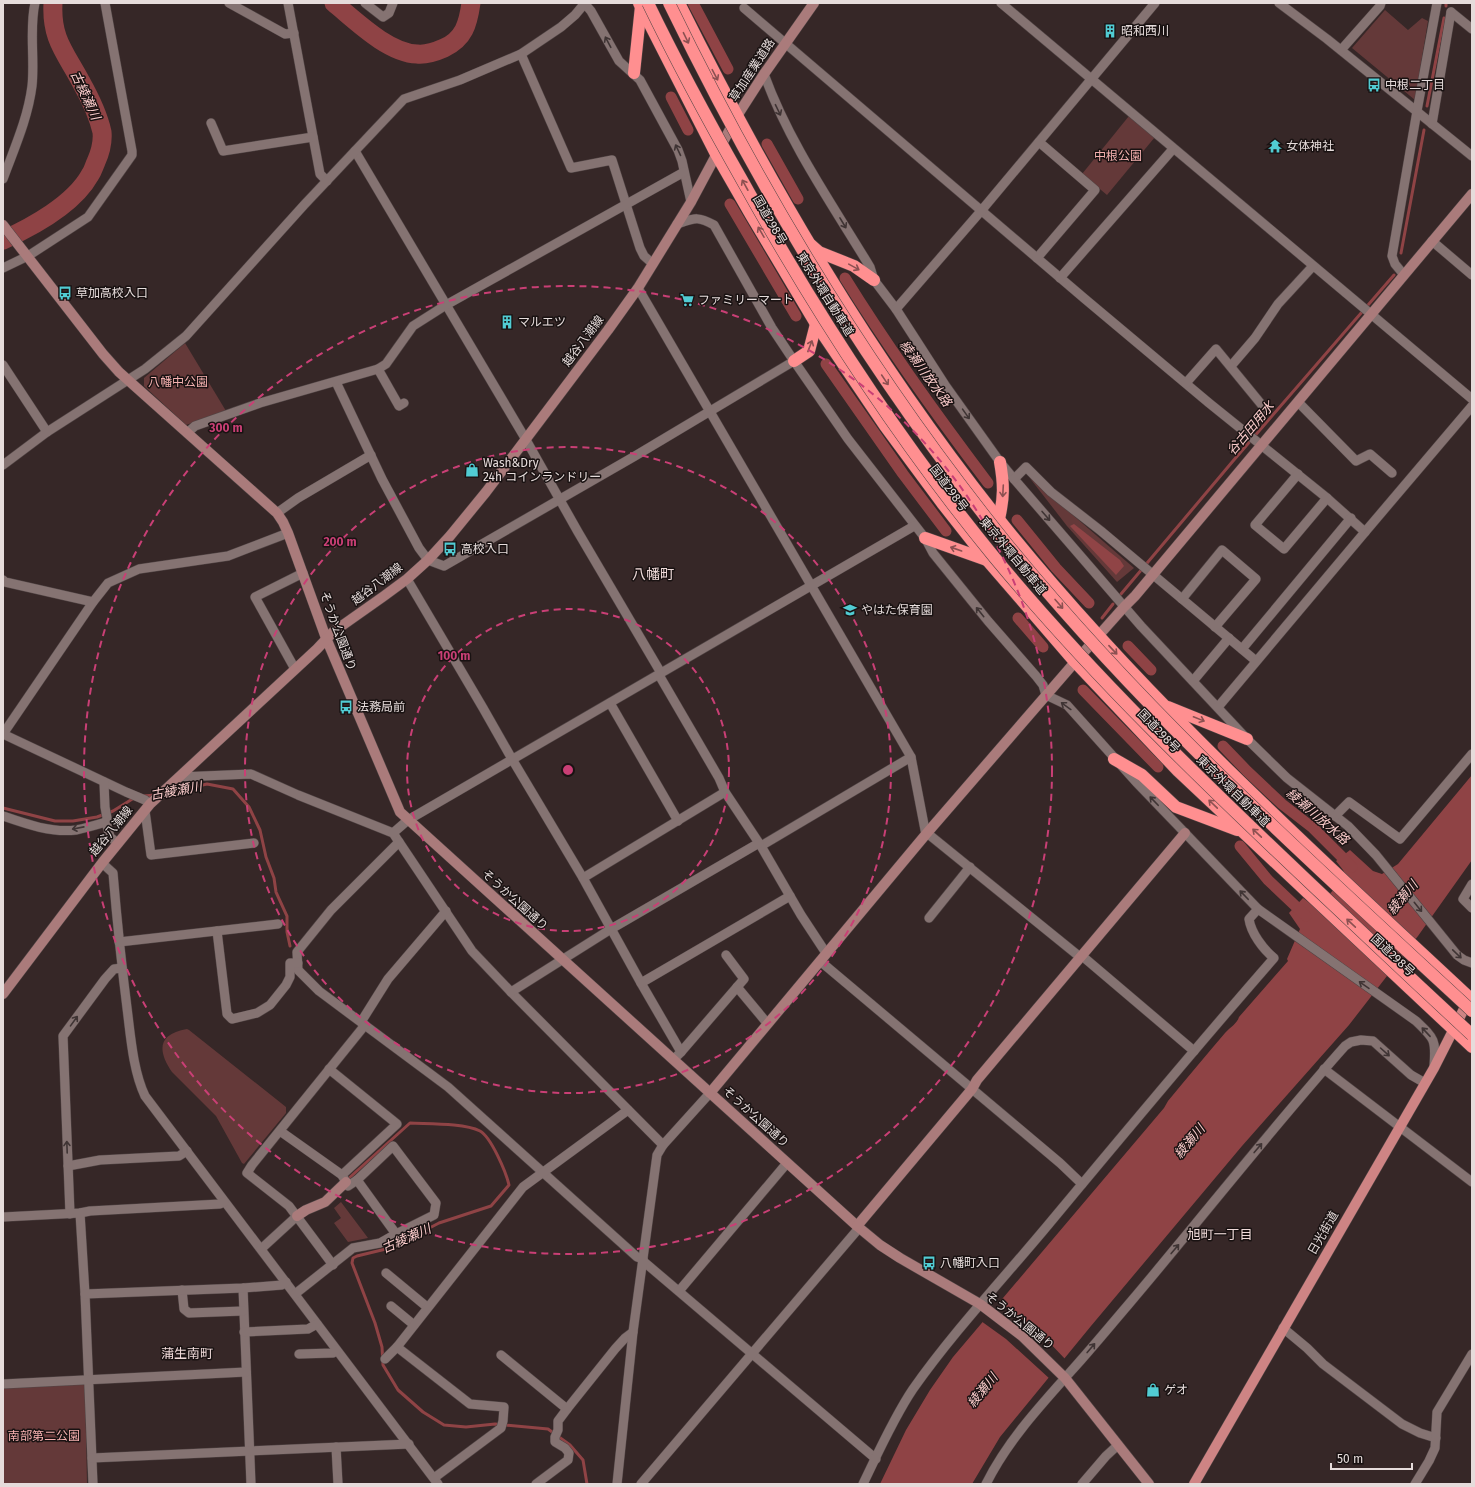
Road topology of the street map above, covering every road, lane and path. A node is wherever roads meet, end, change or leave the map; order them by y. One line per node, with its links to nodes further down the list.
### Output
1 (35, 3): 37 (street)
2 (105, 3): 47 (street)
3 (229, 3): 19 (street)
4 (288, 3): 19 (street)
5 (365, 3): 6 (street)
6 (392, 3)
7 (585, 3): 22 (street); 23 (street, one-way to 7)
8 (668, 3): 165 (highway, 東京外環自動車道, one-way to 165, bridge)
9 (679, 3): 27 (highway, 国道298号, one-way to 27)
10 (814, 3): 20 (street, 草加産業道路)
11 (1001, 3): 25 (street)
12 (1155, 3): 25 (street)
13 (1279, 3): 21 (street)
14 (1381, 3): 21 (street)
15 (1437, 3): 26 (street)
16 (643, 4): 23 (highway); 34 (highway, 国道298号); 169 (highway, 東京外環自動車道, one-way to 16, bridge)
17 (744, 8): 20 (street)
18 (1472, 29): 29 (street)
19 (294, 33): 30 (street)
20 (785, 42): 24 (street, 草加産業道路); 42 (street)
21 (1341, 50): 26 (street)
22 (521, 54): 33 (street); 41 (street)
23 (634, 73): 36 (street, one-way to 23)
24 (764, 74): 27 (street, 草加産業道路); 55 (street, one-way to 55)
25 (1091, 80): 31 (street); 32 (street)
26 (1417, 112): 29 (street); 52 (street)
27 (737, 116): 34 (street, 草加産業道路); 46 (highway, 国道298号)
28 (211, 123): 30 (street)
29 (1432, 124): 35 (street)
30 (313, 137): 38 (street)
31 (1039, 142): 42 (street); 48 (street)
32 (1173, 148): 50 (street); 54 (street)
33 (355, 151): 38 (street); 57 (street)
34 (716, 154): 40 (street, 越谷八潮線); 60 (highway, 国道298号, one-way to 34)
35 (1472, 156)
36 (684, 172): 40 (street); 41 (street)
37 (3, 179)
38 (327, 181): 65 (street)
39 (1472, 194): 45 (street)
40 (691, 202): 43 (street, 越谷八潮線)
41 (625, 205): 49 (street); 57 (street)
42 (981, 211): 48 (street); 58 (street)
43 (677, 224): 49 (street, 越谷八潮線); 61 (street)
44 (3, 225): 47 (street, そうか公園通り)
45 (1432, 241): 52 (street); 53 (street)
46 (808, 243): 55 (highway, one-way to 55); 88 (highway, 国道298号)
47 (26, 253): 51 (street); 65 (street, そうか公園通り)
48 (1037, 258): 54 (street)
49 (652, 264): 56 (street, 越谷八潮線)
50 (1313, 266): 59 (street); 63 (street)
51 (3, 268)
52 (1404, 274): 59 (street)
53 (1472, 275)
54 (1060, 278): 67 (street)
55 (874, 280): 58 (street)
56 (638, 288): 73 (street); 76 (street, 越谷八潮線)
57 (446, 305): 64 (street); 76 (street)
58 (896, 309): 79 (street, one-way to 79)
59 (1371, 314): 68 (street); 69 (street)
60 (816, 324): 61 (highway, one-way to 60); 94 (highway, 国道298号)
61 (794, 361): 73 (street); 89 (street)
62 (3, 365): 74 (street)
63 (1231, 366): 67 (street); 72 (street)
64 (378, 369): 66 (street); 70 (street)
65 (128, 381): 74 (street); 75 (street, そうか公園通り)
66 (336, 382): 75 (street); 78 (street)
67 (1186, 383): 77 (street)
68 (1471, 396)
69 (1298, 402): 77 (street); 81 (street)
70 (404, 403)
71 (1472, 406): 90 (street)
72 (1266, 410)
73 (710, 411): 85 (street); 99 (street)
74 (47, 432): 80 (street)
75 (187, 433): 86 (street, そうか公園通り)
76 (526, 438): 85 (street); 93 (street, 越谷八潮線)
77 (1262, 444): 82 (street); 96 (street)
78 (371, 455): 86 (street); 93 (street)
79 (1000, 462): 83 (street); 88 (highway, one-way to 88)
80 (3, 465)
81 (1392, 472)
82 (1298, 474): 84 (street); 84 (street)
83 (1014, 479): 96 (street); 102 (street, one-way to 102)
84 (1327, 498): 87 (street)
85 (560, 499): 93 (street); 111 (street)
86 (277, 513): 91 (street, そうか公園通り)
87 (1351, 518): 90 (street); 107 (street)
88 (999, 519): 104 (highway, 国道298号)
89 (914, 526): 92 (street); 99 (street)
90 (1365, 532): 108 (street)
91 (288, 533): 95 (street, そうか公園通り); 101 (street)
92 (925, 538): 94 (highway, one-way to 92); 113 (street, one-way to 92)
93 (428, 560): 97 (street, 越谷八潮線)
94 (987, 560): 109 (highway, 国道298号)
95 (303, 573): 105 (street, そうか公園通り); 110 (street)
96 (1152, 575): 100 (street); 102 (street)
97 (407, 579): 105 (street, 越谷八潮線); 121 (street)
98 (3, 580): 101 (street)
99 (811, 585): 111 (street); 120 (street)
100 (1182, 598): 103 (street); 103 (street)
101 (93, 602): 117 (street)
102 (1124, 607): 104 (street); 112 (street)
103 (1215, 627): 106 (street)
104 (1099, 635): 109 (street); 115 (highway, 国道298号, one-way to 115)
105 (326, 638): 110 (street, 越谷八潮線); 130 (street, そうか公園通り)
106 (1229, 638): 107 (street); 112 (street)
107 (1242, 649): 108 (street)
108 (1256, 661): 116 (street)
109 (1075, 662): 113 (street); 132 (highway, 国道298号, one-way to 109)
110 (295, 669): 123 (street, 越谷八潮線)
111 (660, 674): 114 (street); 125 (street)
112 (1193, 680): 116 (street)
113 (1046, 695): 122 (street, one-way to 113); 135 (street)
114 (610, 703): 121 (street); 131 (street)
115 (1163, 704): 118 (highway, one-way to 118); 164 (highway, 国道298号)
116 (1218, 707): 118 (street)
117 (3, 734): 124 (street)
118 (1247, 739): 128 (street)
119 (1472, 754): 128 (street)
120 (911, 757): 135 (street); 139 (street)
121 (512, 759): 130 (street); 142 (street)
122 (1114, 759): 132 (highway); 134 (street, one-way to 122)
123 (179, 777): 126 (street, 越谷八潮線); 133 (street)
124 (104, 782): 126 (street); 129 (street)
125 (725, 792): 131 (street); 139 (street)
126 (148, 808): 136 (street); 138 (street, 越谷八潮線)
127 (3, 816): 129 (street, one-way to 127)
128 (1335, 816): 158 (street, one-way to 158)
129 (106, 820): 138 (street)
130 (408, 820): 133 (street); 156 (street, そうか公園通り)
131 (678, 821): 142 (street)
132 (1242, 832): 168 (highway, 国道298号)
133 (393, 833): 137 (street)
134 (1185, 833): 146 (street, one-way to 134); 154 (street)
135 (927, 834): 141 (street); 155 (street)
136 (254, 842)
137 (399, 842): 147 (street); 157 (street)
138 (118, 843): 140 (street, 越谷八潮線)
139 (760, 845): 144 (street); 150 (street)
140 (102, 863): 152 (street); 163 (street, 越谷八潮線)
141 (970, 867): 148 (street); 154 (street)
142 (583, 878): 150 (street)
143 (1472, 884): 145 (street)
144 (790, 896): 155 (street); 160 (street)
145 (1472, 908)
146 (1258, 909): 171 (street); 173 (street, one-way to 146)
147 (446, 911): 162 (street); 167 (street)
148 (929, 918)
149 (278, 924): 151 (street)
150 (611, 929): 156 (street); 160 (street)
151 (217, 931): 152 (street); 157 (street)
152 (119, 942): 159 (street)
153 (726, 955): 161 (street)
154 (1081, 956): 171 (street); 177 (street)
155 (823, 957): 166 (street); 177 (street)
156 (563, 960): 162 (street); 172 (street, そうか公園通り)
157 (298, 963): 167 (street)
158 (1472, 963)
159 (122, 968): 183 (street); 185 (street, one-way to 159)
160 (640, 982): 172 (street)
161 (737, 987): 166 (street); 172 (street)
162 (511, 992): 179 (street)
163 (3, 994)
164 (1471, 997): 168 (main road, 日光街道)
165 (1472, 1011)
166 (768, 1023): 178 (street)
167 (363, 1024): 174 (street); 186 (street)
168 (1453, 1030): 170 (highway, 国道298号); 173 (main road, 日光街道)
169 (1472, 1035)
170 (1472, 1048)
171 (1194, 1050): 190 (street)
172 (678, 1056): 178 (street, そうか公園通り)
173 (1434, 1068): 176 (main road, 日光街道)
174 (329, 1069): 181 (street); 187 (street)
175 (1324, 1069): 176 (street, one-way to 176); 180 (street); 225 (street, one-way to 175)
176 (1425, 1084): 180 (main road, 日光街道)
177 (972, 1089): 190 (street); 196 (street)
178 (710, 1093): 182 (street); 184 (street, そうか公園通り)
179 (628, 1110): 182 (street); 186 (street)
180 (1400, 1126): 189 (street); 214 (main road, 日光街道)
181 (280, 1131): 187 (street); 194 (street)
182 (663, 1145): 199 (street)
183 (187, 1151): 185 (street); 191 (street)
184 (787, 1163): 196 (street, そうか公園通り); 205 (street)
185 (68, 1166): 193 (street)
186 (543, 1173): 199 (street); 210 (street)
187 (344, 1179): 188 (street); 194 (street)
188 (357, 1180): 197 (street); 197 (street)
189 (1472, 1182)
190 (1082, 1184): 209 (street)
191 (224, 1202): 192 (street); 198 (street)
192 (80, 1213): 193 (street); 206 (street)
193 (70, 1214): 195 (street)
194 (297, 1216): 198 (street); 200 (street)
195 (3, 1217)
196 (858, 1227): 209 (street, そうか公園通り); 220 (street)
197 (396, 1234): 200 (street)
198 (261, 1249): 202 (street)
199 (643, 1260): 205 (street); 216 (street)
200 (333, 1265): 207 (street)
201 (386, 1273): 210 (street)
202 (286, 1282): 203 (street); 207 (street)
203 (243, 1288): 204 (street); 211 (street)
204 (182, 1290): 206 (street); 211 (street)
205 (678, 1291): 220 (street)
206 (85, 1294): 226 (street)
207 (295, 1294): 212 (street)
208 (390, 1306): 213 (street)
209 (983, 1306): 225 (street, そうか公園通り); 235 (street)
210 (427, 1307): 213 (street)
211 (243, 1311): 215 (street)
212 (317, 1324): 215 (street); 218 (street)
213 (414, 1325): 217 (street)
214 (1283, 1328): 229 (street); 247 (main road, 日光街道)
215 (244, 1332): 224 (street)
216 (633, 1332): 228 (street); 241 (street)
217 (397, 1347): 223 (street); 236 (street)
218 (336, 1350): 219 (street); 230 (street)
219 (299, 1354)
220 (751, 1354): 235 (street); 242 (street)
221 (1472, 1354): 229 (street)
222 (501, 1355): 228 (street)
223 (385, 1359)
224 (246, 1372): 226 (street); 233 (street)
225 (1062, 1374): 231 (street, そうか公園通り); 244 (street)
226 (88, 1380): 227 (street); 234 (street)
227 (3, 1384)
228 (567, 1409): 240 (street)
229 (1436, 1438): 248 (street)
230 (409, 1444): 232 (street); 236 (street)
231 (1118, 1445): 245 (street); 246 (street, そうか公園通り)
232 (336, 1447): 233 (street); 239 (street)
233 (250, 1451): 234 (street); 238 (street)
234 (92, 1458): 237 (street)
235 (876, 1459): 243 (street)
236 (436, 1481)
237 (93, 1484)
238 (251, 1484)
239 (338, 1484)
240 (536, 1484)
241 (617, 1484)
242 (641, 1484)
243 (863, 1484)
244 (986, 1484)
245 (1082, 1484)
246 (1149, 1484)
247 (1194, 1484)
248 (1415, 1484)

